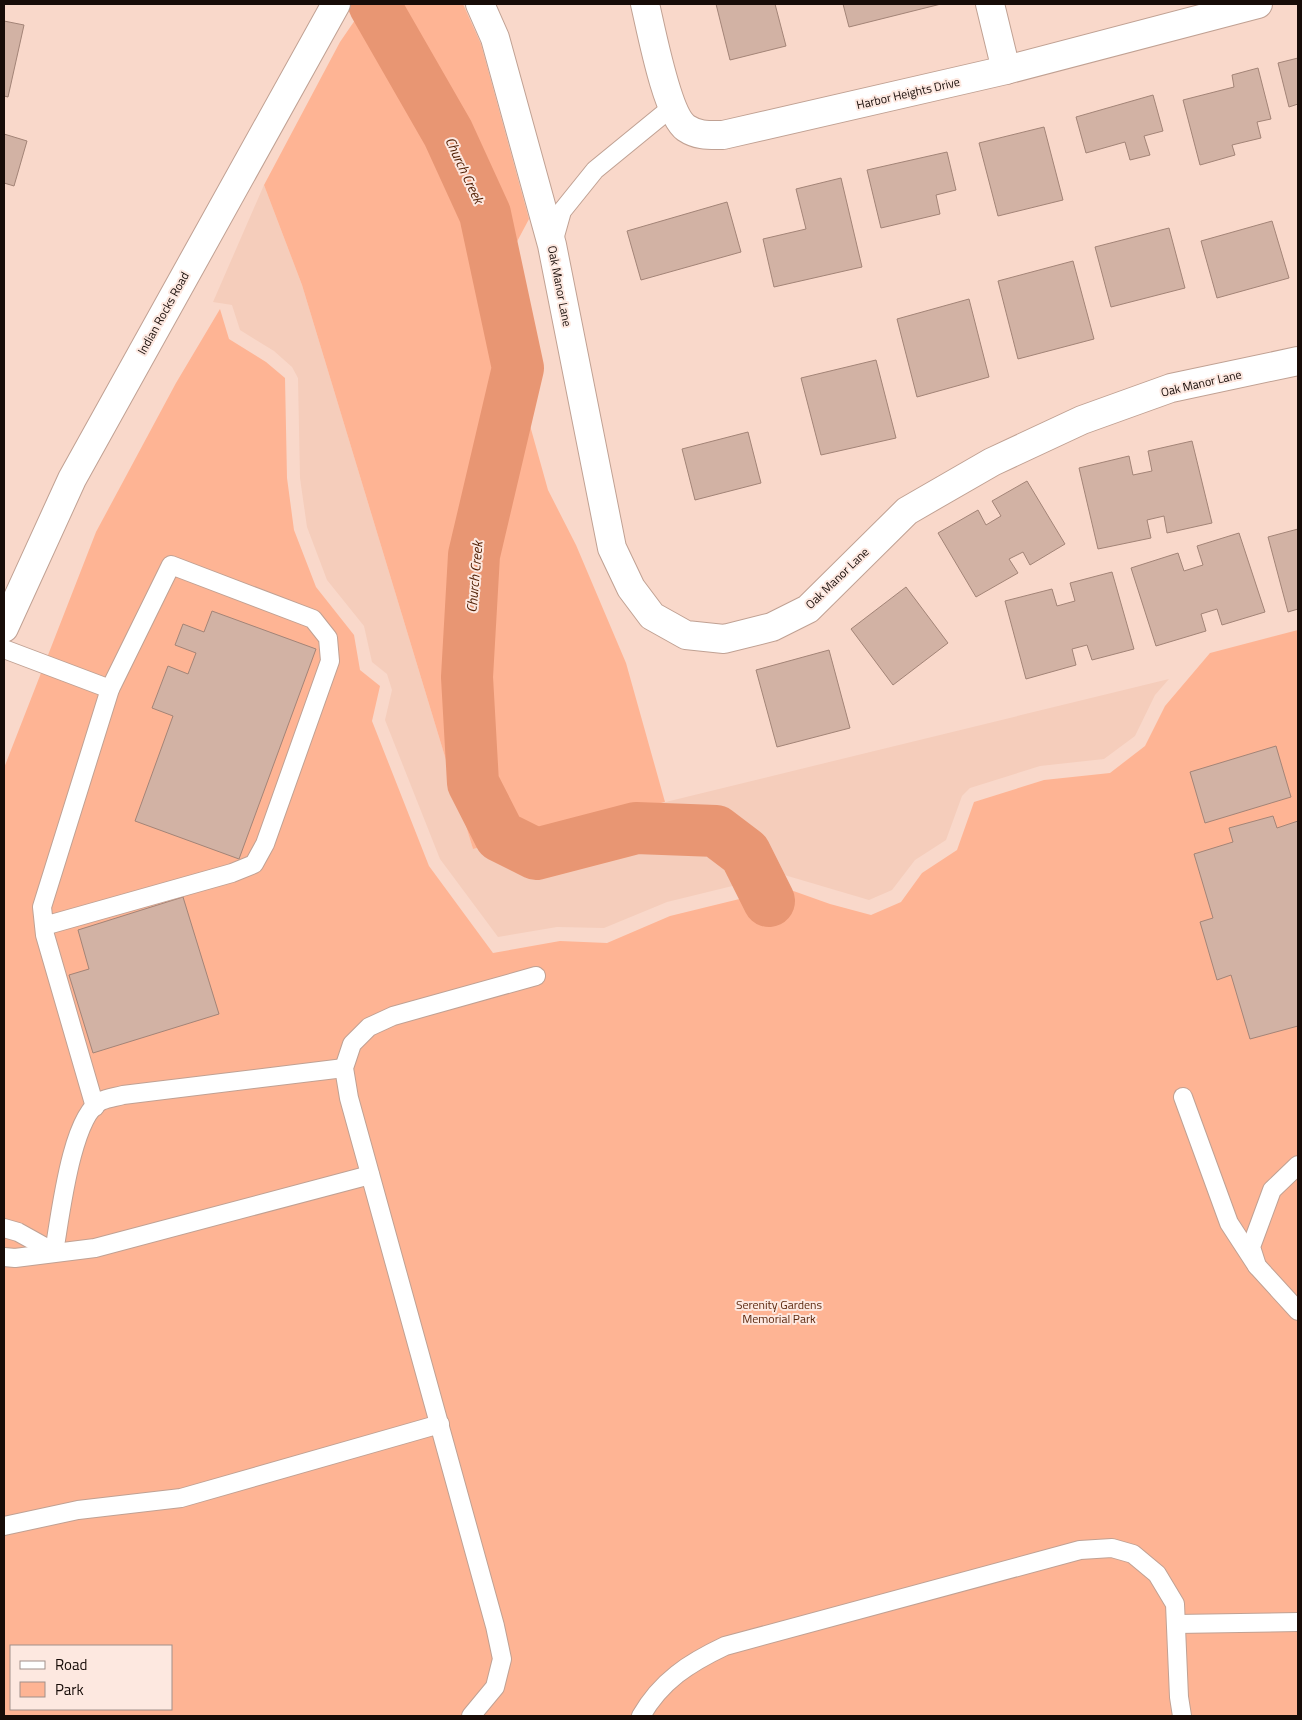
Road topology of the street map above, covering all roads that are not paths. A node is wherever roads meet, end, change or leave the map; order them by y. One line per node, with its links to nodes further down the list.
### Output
1 (336, 4): 10 (street, Indian Rocks Road)
2 (480, 4): 8 (street, Oak Manor Lane)
3 (645, 4): 7 (street, Harbor Heights Drive)
4 (990, 4): 6 (street)
5 (1258, 4): 6 (street, Harbor Heights Drive)
6 (1006, 70): 7 (street, Harbor Heights Drive)
7 (672, 107): 8 (lane)
8 (552, 245): 9 (street, Oak Manor Lane)
9 (1298, 361)
10 (4, 628)
11 (4, 649): 12 (lane)
12 (110, 689): 13 (lane); 13 (lane)
13 (44, 926): 17 (lane)
14 (536, 976): 15 (lane)
15 (344, 1068): 17 (lane); 19 (lane)
16 (1183, 1097): 23 (lane)
17 (95, 1107): 21 (lane)
18 (1298, 1165): 23 (lane)
19 (370, 1174): 21 (lane); 25 (lane)
20 (4, 1228): 21 (lane)
21 (54, 1252): 22 (lane)
22 (4, 1257)
23 (1257, 1266): 24 (lane)
24 (1298, 1312)
25 (440, 1424): 26 (lane); 29 (lane)
26 (4, 1526)
27 (1298, 1622): 28 (lane)
28 (1176, 1624): 30 (lane); 31 (lane)
29 (481, 1714)
30 (641, 1716)
31 (1182, 1716)

